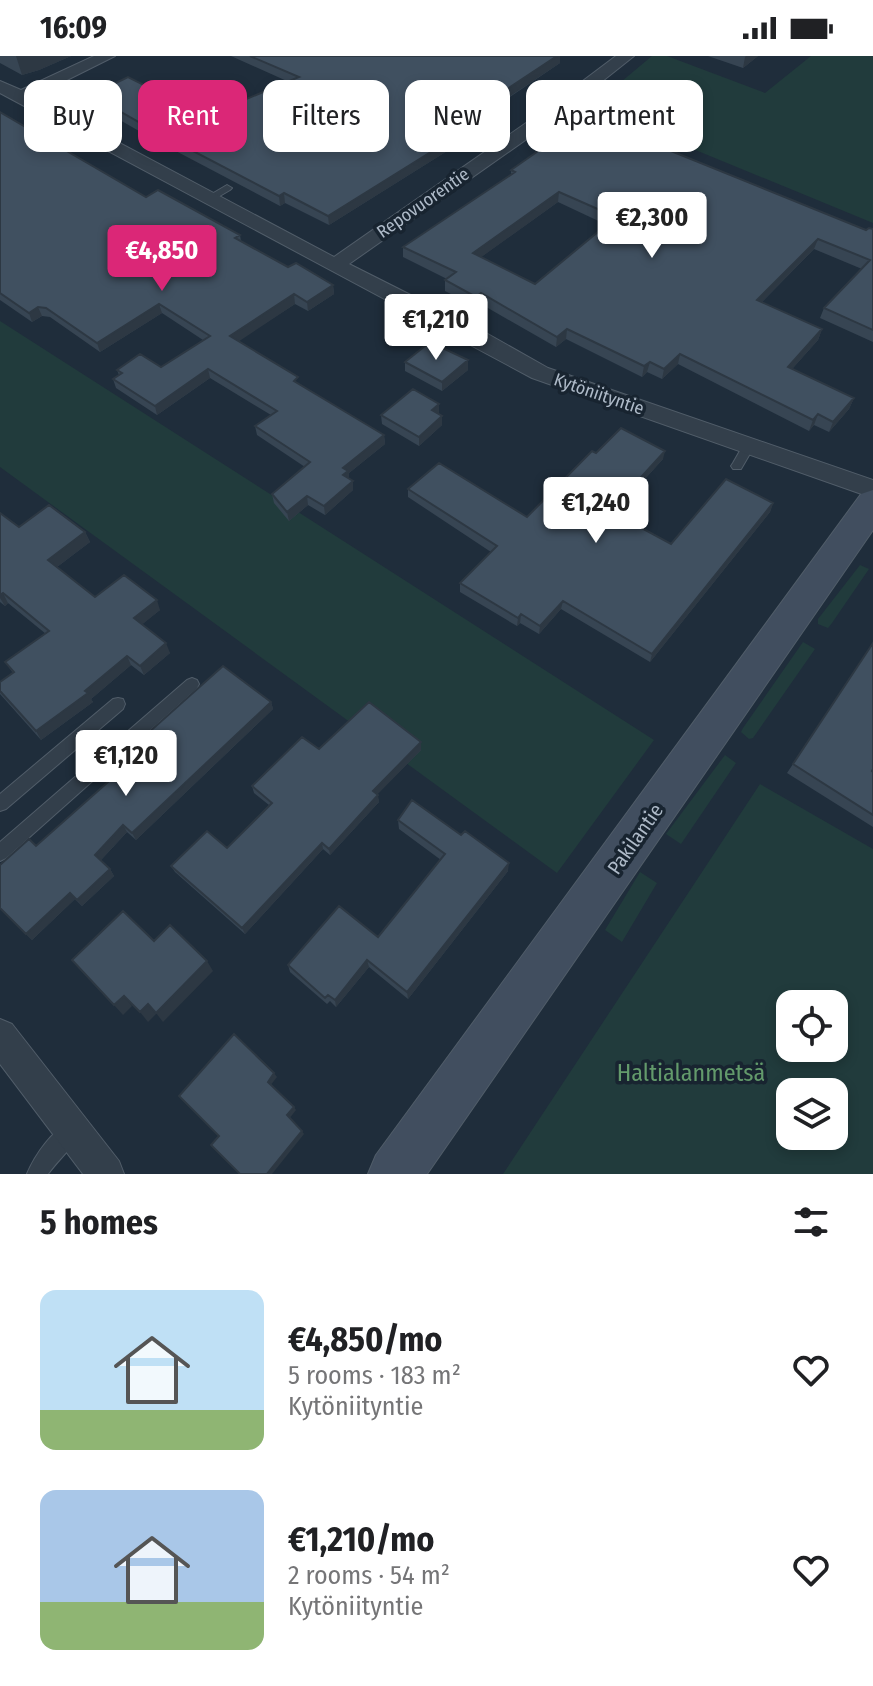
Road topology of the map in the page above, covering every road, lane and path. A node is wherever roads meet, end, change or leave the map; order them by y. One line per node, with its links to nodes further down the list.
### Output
1 (107, 56): 4 (street)
2 (626, 56): 5 (street, Repovuorentie)
3 (0, 86): 4 (street, Kytöniityntie)
4 (20, 97): 5 (street, Kytöniityntie)
5 (335, 265): 6 (street, Kytöniityntie)
6 (749, 445): 7 (lane); 8 (street, Kytöniityntie)
7 (737, 466)
8 (873, 489)
9 (873, 503): 18 (main road, Pakilantie)
10 (192, 684): 13 (lane)
11 (118, 704): 12 (lane)
12 (0, 804)
13 (0, 853)
14 (0, 1037): 15 (street)
15 (72, 1131): 16 (lane); 17 (street)
16 (37, 1174)
17 (106, 1174)
18 (395, 1174)

